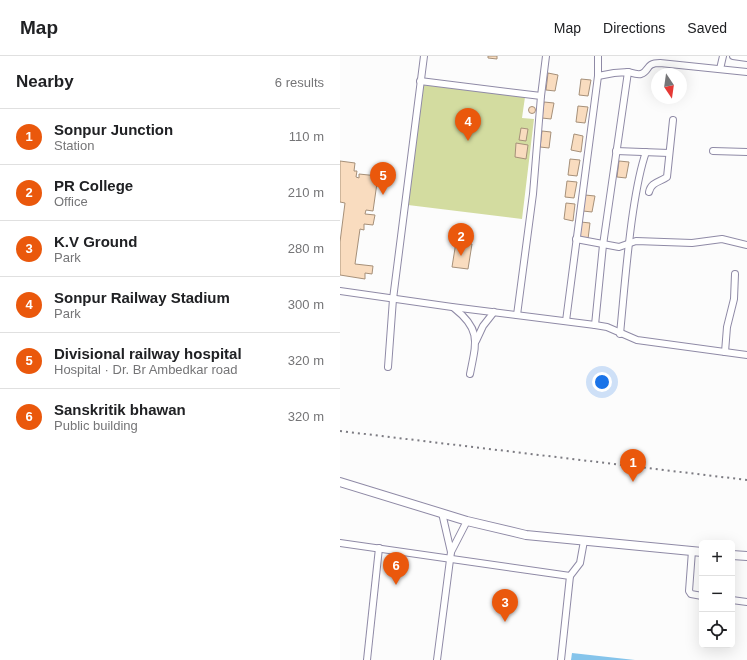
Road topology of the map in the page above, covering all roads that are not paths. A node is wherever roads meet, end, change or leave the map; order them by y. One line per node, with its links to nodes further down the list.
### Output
1 (424, 56): 11 (street)
2 (546, 56): 12 (street)
3 (598, 56): 10 (street)
4 (723, 56): 7 (street)
5 (734, 56): 6 (street)
6 (747, 58)
7 (720, 70): 8 (street); 9 (street)
8 (628, 72): 10 (street); 14 (street)
9 (747, 72)
10 (598, 76): 20 (street)
11 (420, 81): 12 (street); 26 (street)
12 (541, 96): 29 (street)
13 (673, 120): 18 (street)
14 (616, 151): 16 (street); 22 (street)
15 (713, 151): 17 (street)
16 (646, 152): 18 (street); 21 (street)
17 (747, 152)
18 (669, 153): 19 (street)
19 (649, 192)
20 (576, 239): 22 (street); 30 (street)
21 (628, 244): 22 (street); 23 (street); 32 (street)
22 (603, 245): 31 (street)
23 (747, 245)
24 (735, 274): 34 (street)
25 (340, 291): 26 (street)
26 (393, 298): 27 (street); 36 (street)
27 (452, 307): 28 (street); 33 (street)
28 (494, 312): 29 (street); 33 (street)
29 (517, 315): 30 (street)
30 (566, 321): 31 (street)
31 (595, 325): 32 (street)
32 (620, 334): 34 (street)
33 (476, 342): 37 (street)
34 (724, 352): 35 (street)
35 (747, 353)
36 (388, 367)
37 (470, 374)
38 (340, 482): 39 (main road)
39 (442, 513): 40 (main road); 46 (street)
40 (467, 521): 41 (main road); 46 (street)
41 (584, 541): 44 (main road); 49 (street)
42 (340, 543): 43 (street)
43 (379, 548): 46 (street); 53 (street)
44 (692, 551): 45 (main road); 50 (street)
45 (699, 552)
46 (451, 555): 49 (street); 54 (street)
47 (735, 555): 48 (main road)
48 (747, 556)
49 (570, 576): 55 (street)
50 (699, 595)
51 (735, 600): 52 (street)
52 (747, 602)
53 (367, 660)
54 (437, 660)
55 (561, 660)

